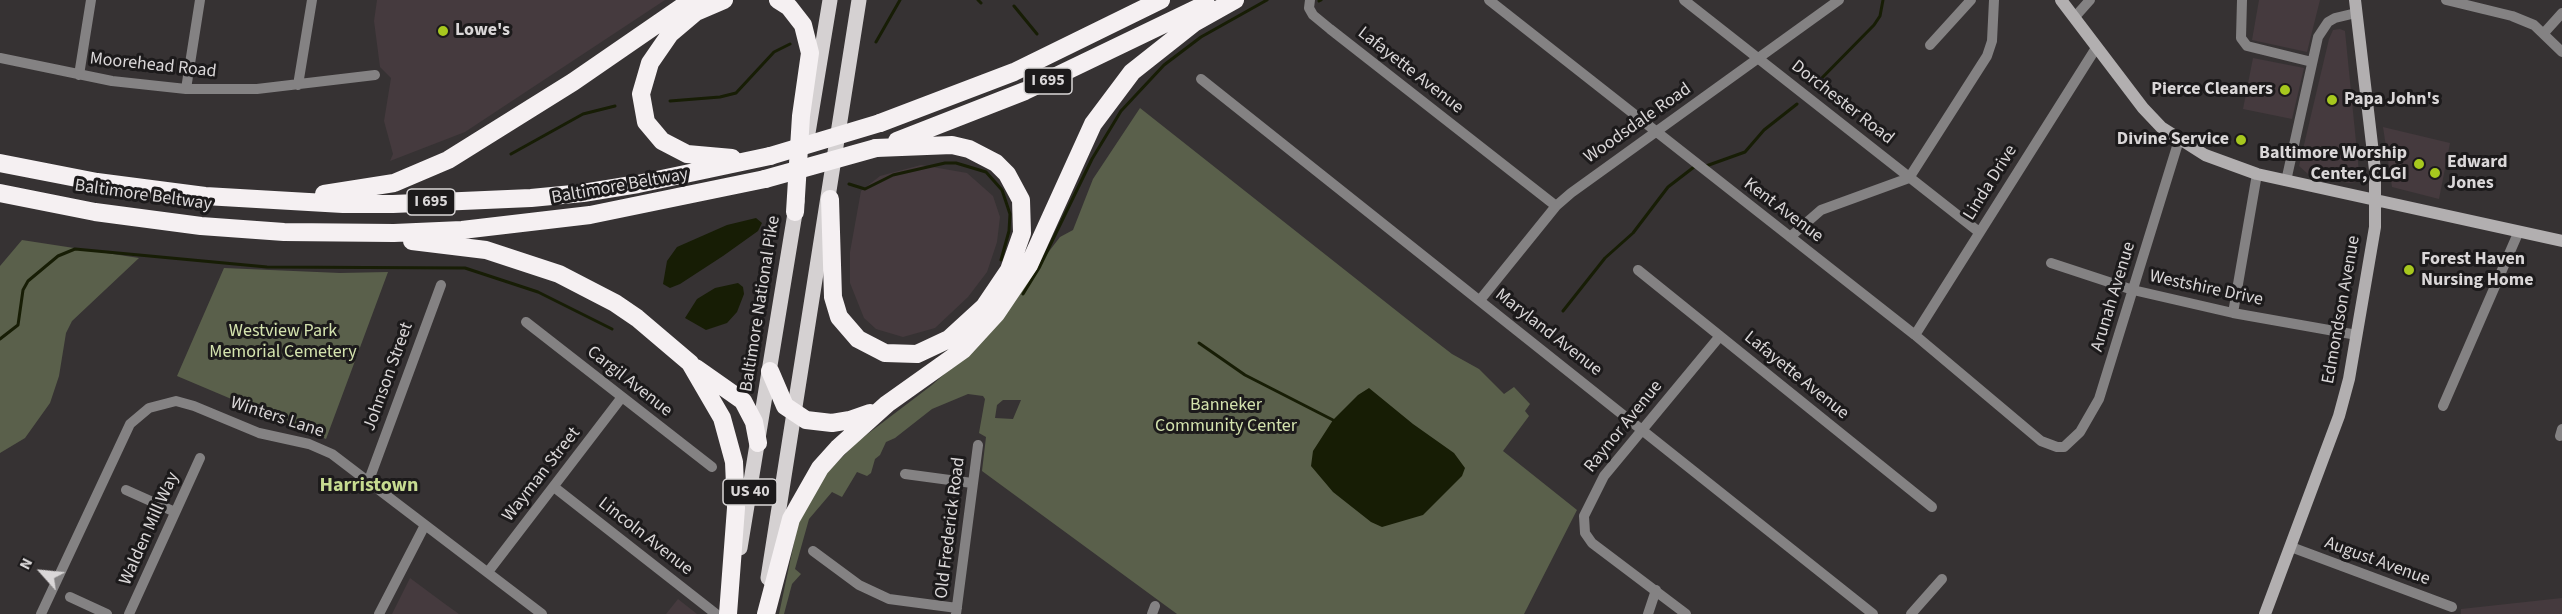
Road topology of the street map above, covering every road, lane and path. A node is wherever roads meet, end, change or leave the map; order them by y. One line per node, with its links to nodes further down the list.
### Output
1 (91, 0): 33 (street)
2 (200, 0): 37 (street)
3 (312, 0): 36 (street)
4 (692, 0): 47 (highway)
5 (724, 0): 41 (highway)
6 (777, 0): 51 (highway)
7 (830, 0): 51 (main road, Baltimore National Pike / US 40)
8 (859, 0): 48 (main road, US 40)
9 (1161, 0): 41 (highway, Baltimore Beltway / I 695, bridge)
10 (1213, 0): 40 (highway, Baltimore Beltway / I 695)
11 (1236, 0): 70 (highway)
12 (1489, 0): 38 (street, Kent Avenue)
13 (1684, 0): 31 (street, Dorchester Road)
14 (1839, 0): 31 (street, Woodsdale Road)
15 (1971, 0): 27 (street)
16 (1994, 0): 44 (street)
17 (2061, 0): 25 (main road)
18 (2090, 0): 25 (street)
19 (2242, 0): 32 (street)
20 (2446, 0): 22 (street)
21 (1310, 1): 50 (street, Lafayette Avenue)
22 (2470, 3): 26 (street)
23 (2356, 6): 32 (street); 49 (main road, Edmondson Avenue)
24 (2562, 13): 26 (street)
25 (2074, 18): 28 (main road)
26 (2544, 33): 29 (street)
27 (1930, 45)
28 (2096, 48): 39 (main road); 53 (street, Linda Drive)
29 (2562, 52)
30 (0, 58): 33 (street, Moorehead Road)
31 (1758, 59): 38 (street, Woodsdale Road); 44 (street, Dorchester Road)
32 (2312, 62): 45 (street)
33 (79, 75): 37 (street, Moorehead Road)
34 (375, 75): 36 (street, Moorehead Road)
35 (1201, 79): 61 (street, Maryland Avenue)
36 (298, 85): 37 (street, Moorehead Road)
37 (186, 90)
38 (1656, 131): 50 (street, Woodsdale Road); 55 (street, Kent Avenue)
39 (2179, 140): 43 (main road); 60 (street, Arunah Avenue)
40 (876, 148): 48 (highway); 54 (highway, Baltimore Beltway / I 695, bridge)
41 (765, 157): 47 (highway, Baltimore Beltway / I 695)
42 (0, 163): 47 (highway, Baltimore Beltway / I 695)
43 (2257, 174): 45 (main road); 62 (street)
44 (1909, 178): 53 (street, Dorchester Road); 55 (street)
45 (2286, 181): 49 (main road)
46 (0, 193): 54 (highway, Baltimore Beltway / I 695)
47 (256, 199)
48 (830, 199): 72 (main road, US 40)
49 (2376, 200): 52 (main road); 65 (main road, Edmondson Avenue)
50 (1556, 206): 61 (street, Woodsdale Road)
51 (795, 212): 68 (main road, Baltimore National Pike / US 40)
52 (2519, 231): 56 (main road); 71 (street)
53 (1979, 232): 64 (street, Linda Drive)
54 (342, 233): 67 (highway)
55 (1790, 237): 64 (street, Kent Avenue)
56 (2562, 241)
57 (2051, 262): 60 (street, Westshire Drive)
58 (1638, 270): 66 (street, Lafayette Avenue)
59 (441, 285): 80 (street, Johnson Street)
60 (2133, 290): 62 (street, Westshire Drive); 76 (street, Arunah Avenue)
61 (1480, 300): 73 (street, Maryland Avenue)
62 (2233, 313): 65 (street, Westshire Drive)
63 (526, 322): 69 (street, Cargil Avenue)
64 (1915, 335): 76 (street, Kent Avenue)
65 (2357, 335): 87 (main road, Edmondson Avenue)
66 (1720, 336): 73 (street, Raynor Avenue); 84 (street, Lafayette Avenue)
67 (690, 363): 74 (highway); 101 (highway)
68 (770, 371): 72 (highway); 74 (main road, Baltimore National Pike / US 40)
69 (622, 398): 78 (street, Cargil Avenue); 82 (street, Wayman Street)
70 (887, 404): 72 (highway); 102 (highway)
71 (2443, 406)
72 (795, 413): 102 (main road, US 40)
73 (1642, 429): 91 (street, Raynor Avenue); 105 (street, Maryland Avenue)
74 (758, 443): 101 (main road, Baltimore National Pike / US 40)
75 (978, 445): 81 (street, Old Frederick Road)
76 (2057, 447)
77 (200, 458): 85 (street, Walden Mill Way)
78 (712, 467)
79 (905, 474): 81 (street)
80 (369, 480): 86 (street, Winters Lane); 95 (street, Winters Lane)
81 (972, 483): 94 (street, Old Frederick Road)
82 (554, 487): 89 (street, Wayman Street); 100 (street, Lincoln Avenue)
83 (126, 490): 85 (street)
84 (1932, 507)
85 (176, 512): 97 (street, Walden Mill Way)
86 (425, 525): 89 (street, Winters Lane); 98 (street)
87 (2290, 547): 93 (street, August Avenue); 107 (main road, Edmondson Avenue)
88 (813, 551): 94 (street)
89 (488, 572): 99 (street, Winters Lane)
90 (1942, 579): 106 (street)
91 (1656, 590): 103 (street); 104 (street, Raynor Avenue)
92 (70, 597): 96 (street)
93 (2452, 607)
94 (957, 611)
95 (41, 614)
96 (107, 614)
97 (129, 614)
98 (379, 614)
99 (542, 614)
100 (716, 614)
101 (728, 614)
102 (764, 614)
103 (1648, 614)
104 (1686, 614)
105 (1873, 614)
106 (1911, 614)
107 (2265, 614)

